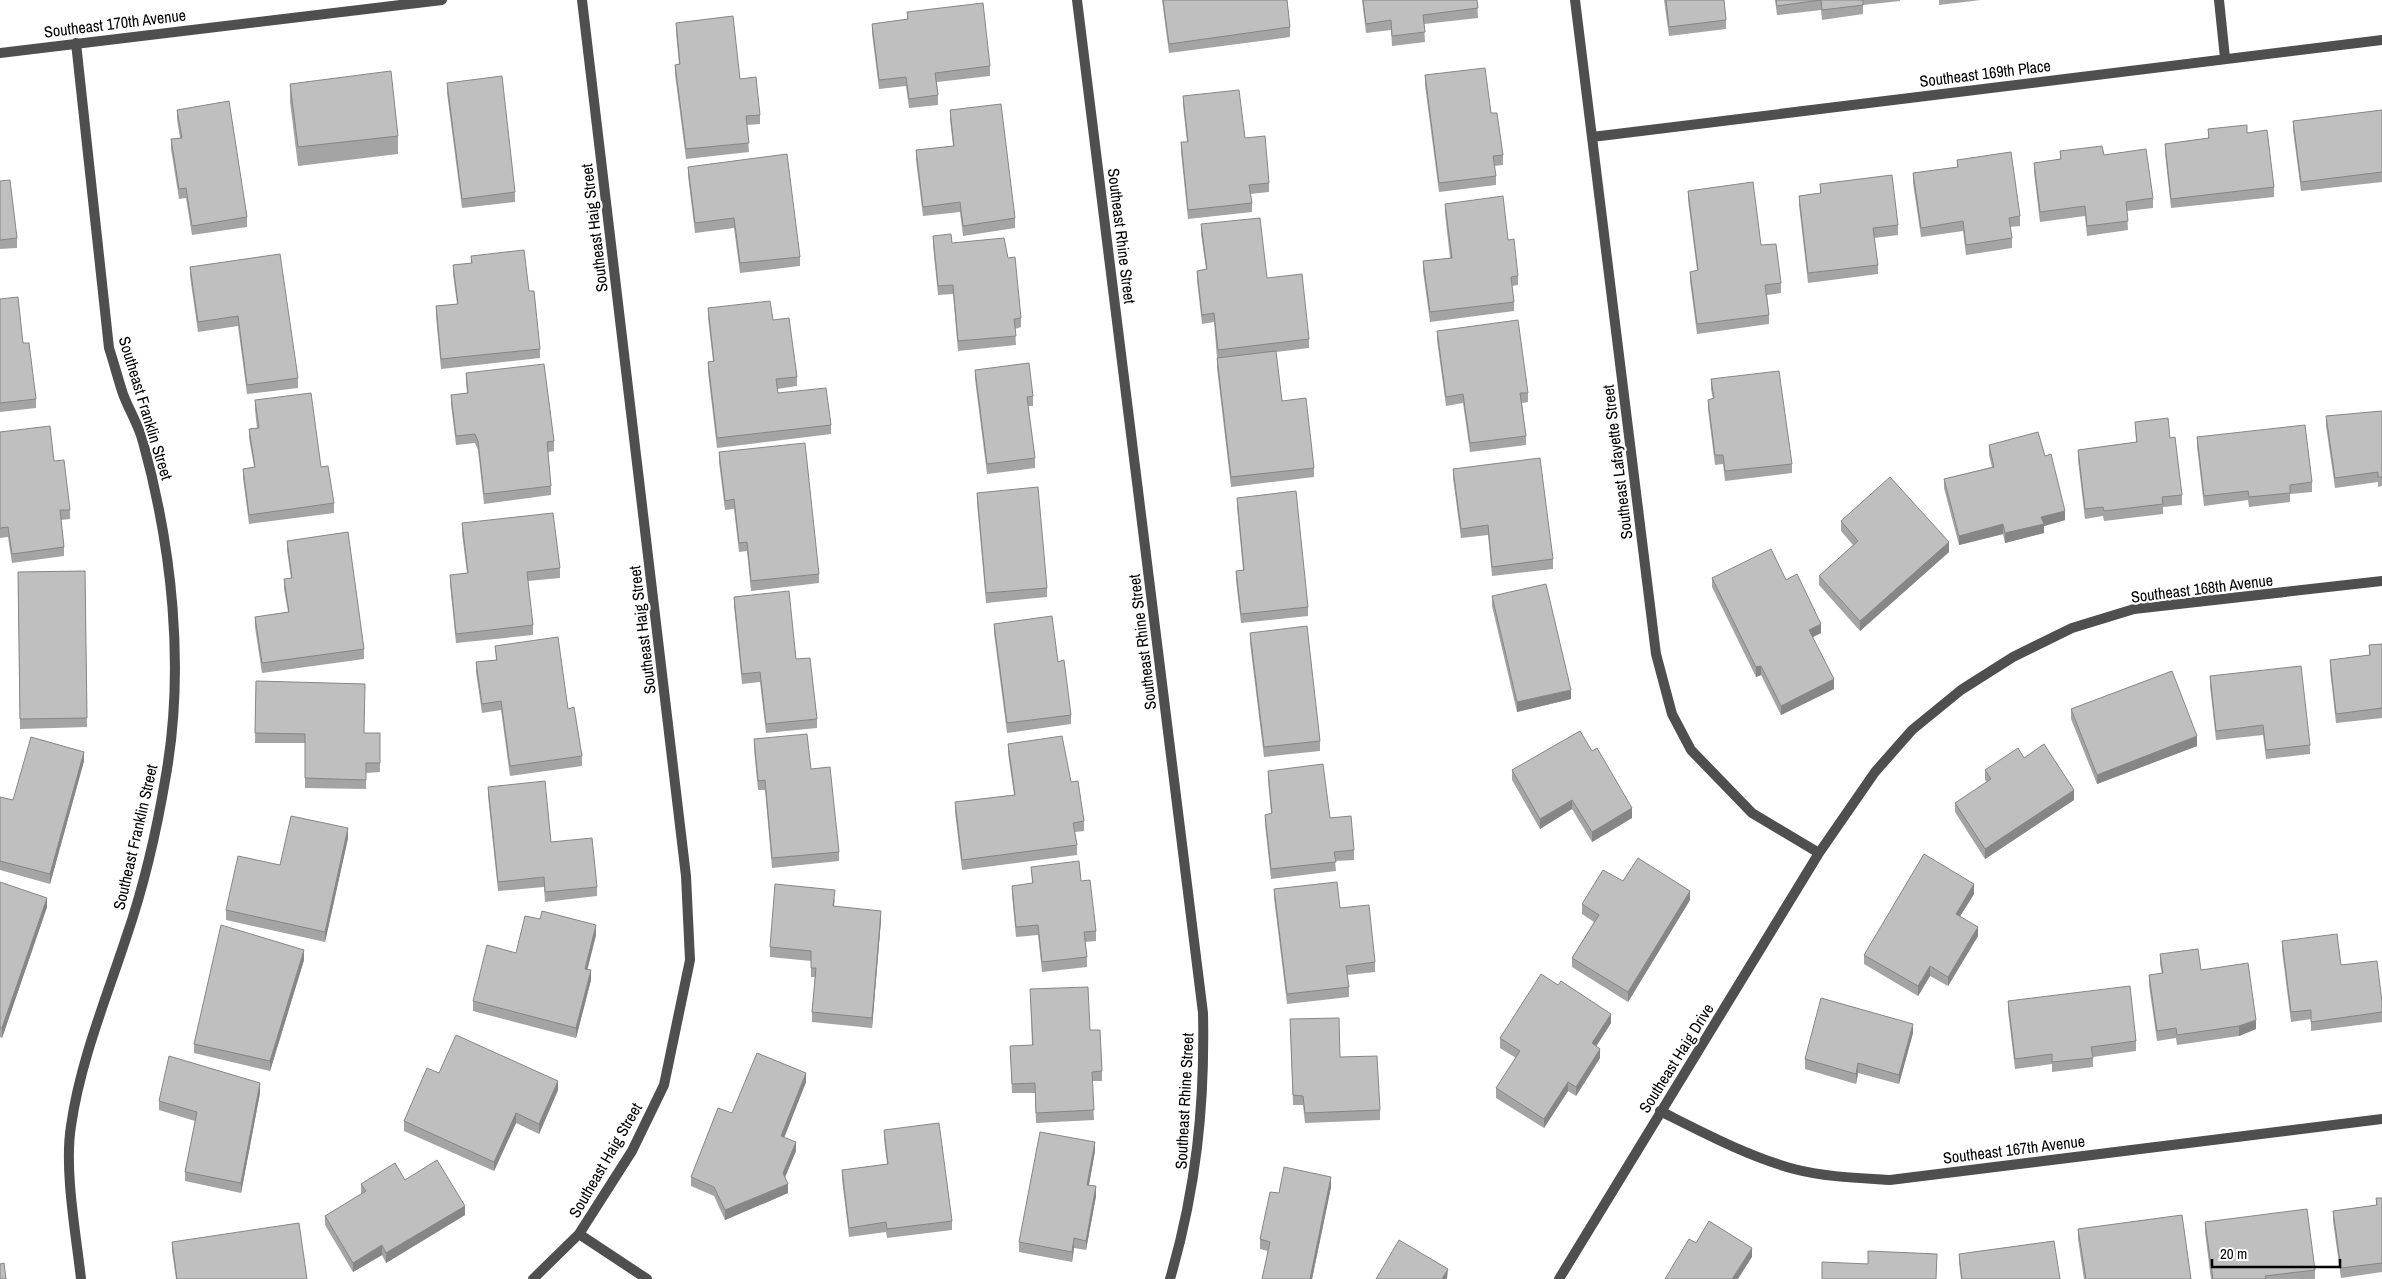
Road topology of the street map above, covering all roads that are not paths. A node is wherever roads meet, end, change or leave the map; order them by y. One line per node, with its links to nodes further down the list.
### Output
1 (442, 0): 7 (street, Southeast 170th Avenue)
2 (582, 0): 15 (street, Southeast Haig Street)
3 (1076, 0): 19 (street, Southeast Rhine Street)
4 (1575, 0): 10 (street, Southeast Lafayette Street)
5 (2219, 0): 9 (street)
6 (2382, 40): 9 (street, Southeast 169th Place)
7 (76, 43): 8 (street, Southeast 170th Avenue); 16 (street, Southeast Franklin Street)
8 (0, 53)
9 (2225, 58): 10 (street, Southeast 169th Place)
10 (1592, 137): 12 (street, Southeast Lafayette Street)
11 (2382, 580): 12 (street, Southeast 168th Avenue)
12 (1819, 853): 13 (street, Southeast Haig Drive)
13 (1660, 1111): 14 (street, Southeast 167th Avenue); 20 (street, Southeast Haig Drive)
14 (2382, 1119)
15 (579, 1234): 17 (street); 18 (street)
16 (81, 1279)
17 (533, 1279)
18 (647, 1279)
19 (1170, 1279)
20 (1559, 1279)

